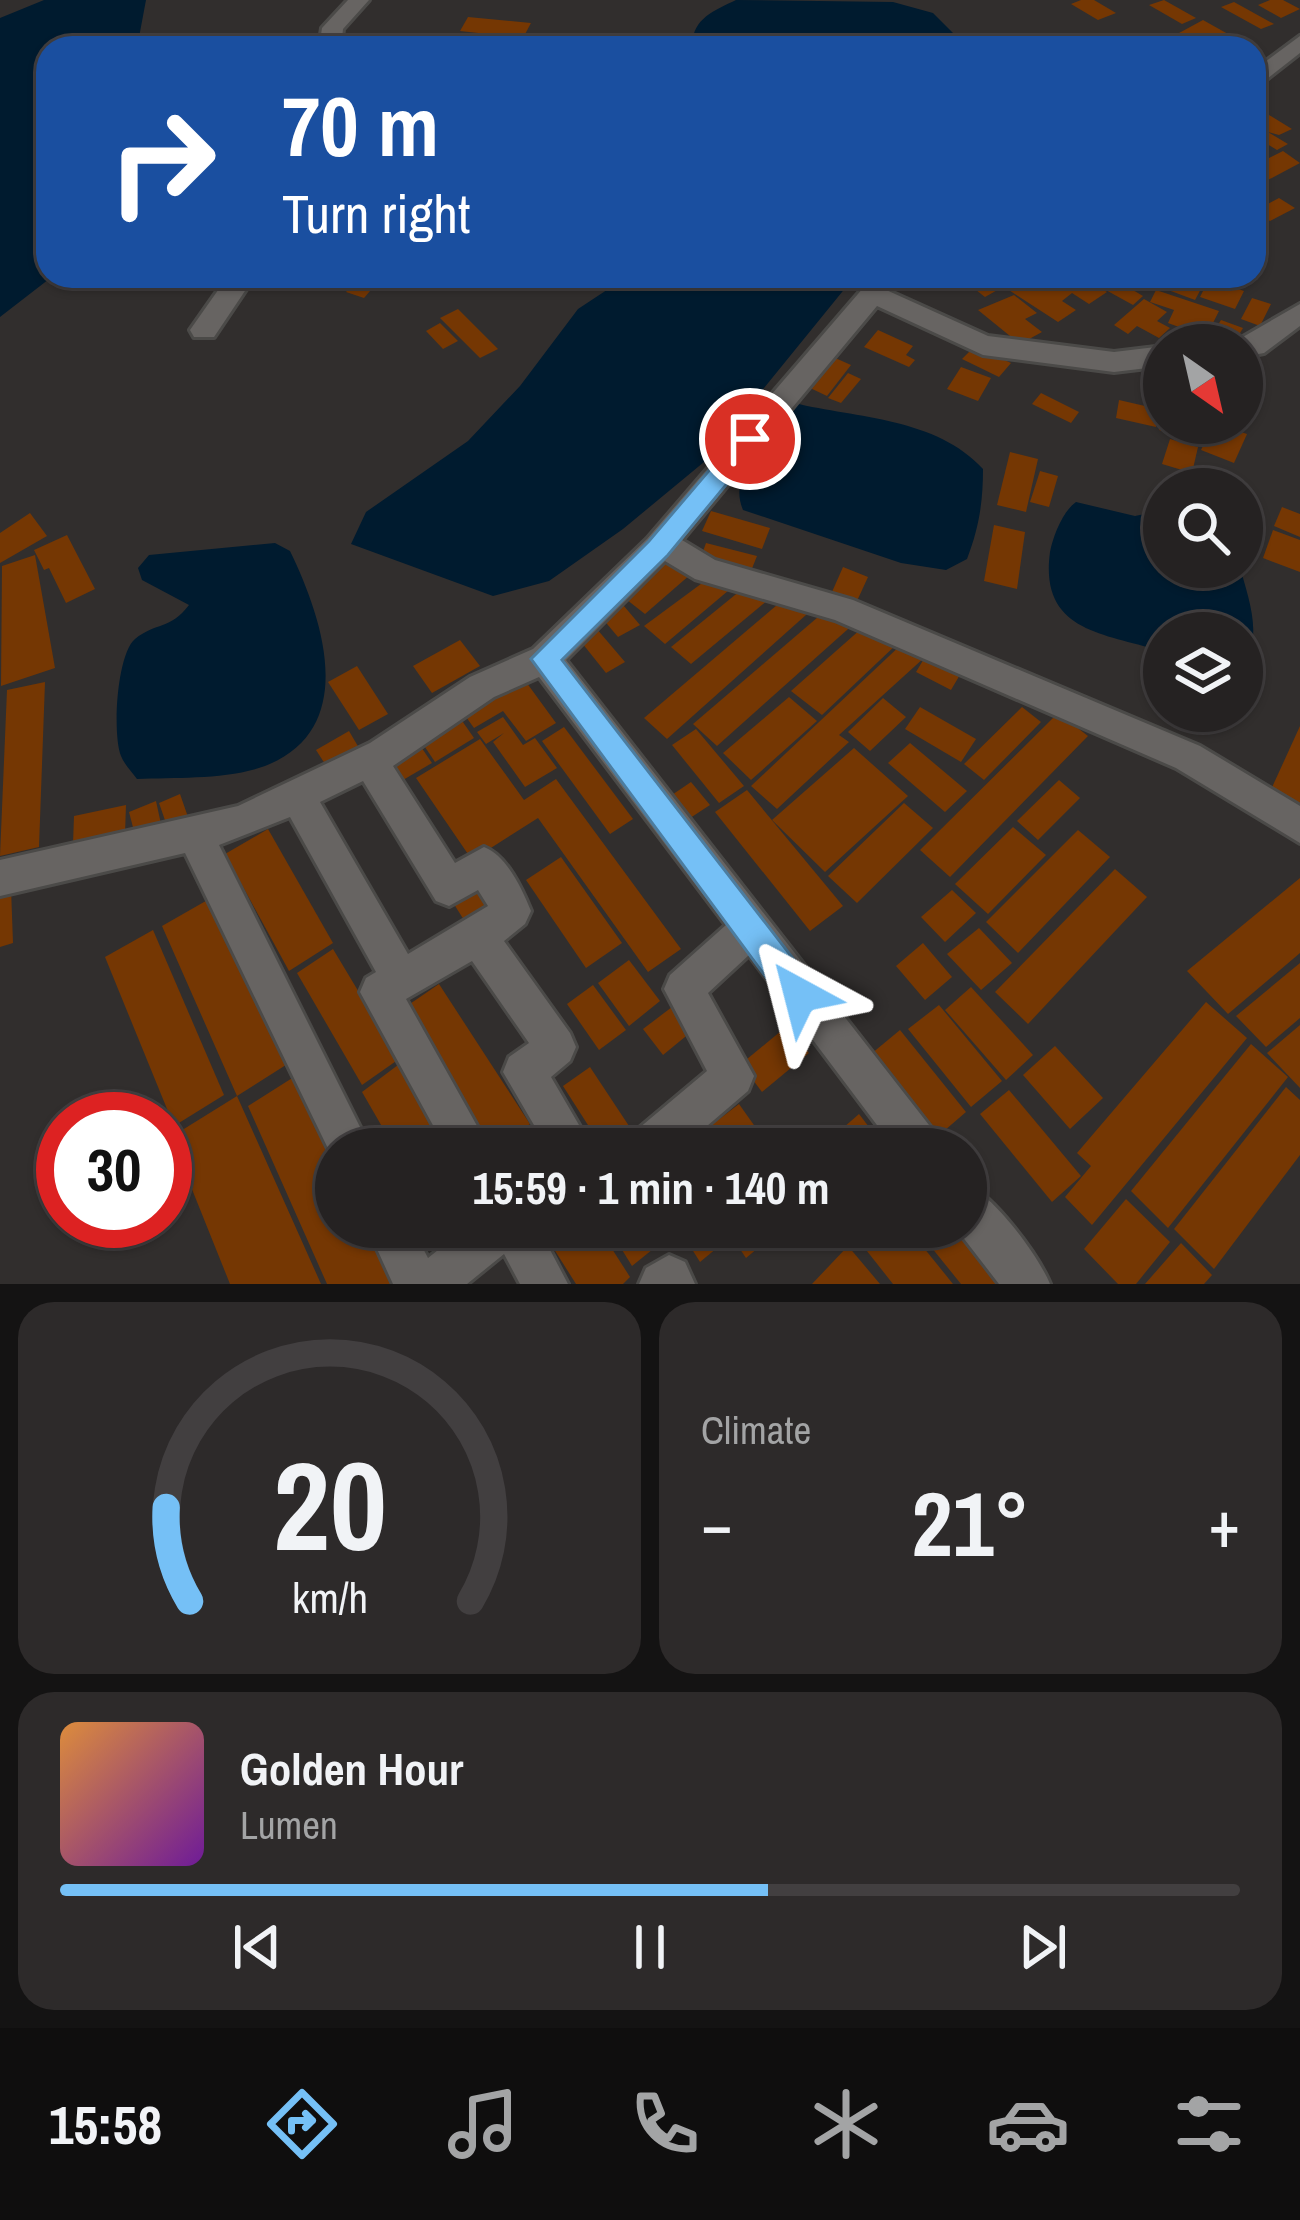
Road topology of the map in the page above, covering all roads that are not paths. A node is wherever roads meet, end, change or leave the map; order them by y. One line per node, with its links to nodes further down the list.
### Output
1 (359, 0): 2 (street)
2 (332, 36)
3 (1300, 42): 4 (street)
4 (1266, 72)
5 (234, 288): 9 (street)
6 (882, 288): 7 (street)
7 (873, 293): 11 (street); 12 (street)
8 (1300, 313): 10 (street)
9 (204, 330)
10 (1263, 340)
11 (1143, 359)
12 (662, 543): 13 (street); 16 (street)
13 (545, 659): 14 (street); 19 (street)
14 (370, 760): 15 (street); 20 (street)
15 (298, 796): 17 (street); 21 (street)
16 (1300, 826)
17 (194, 833): 18 (street); 22 (street)
18 (0, 878)
19 (749, 929): 25 (street); 26 (street)
20 (478, 937): 21 (street); 24 (street)
21 (401, 979): 23 (street)
22 (340, 1128)
23 (457, 1128)
24 (559, 1128)
25 (671, 1128)
26 (905, 1128)
27 (987, 1233): 36 (street)
28 (399, 1248): 31 (street)
29 (476, 1248): 32 (street)
30 (525, 1248): 33 (street)
31 (417, 1284)
32 (431, 1284)
33 (545, 1284)
34 (662, 1284): 35 (street)
35 (672, 1284)
36 (1027, 1284)

